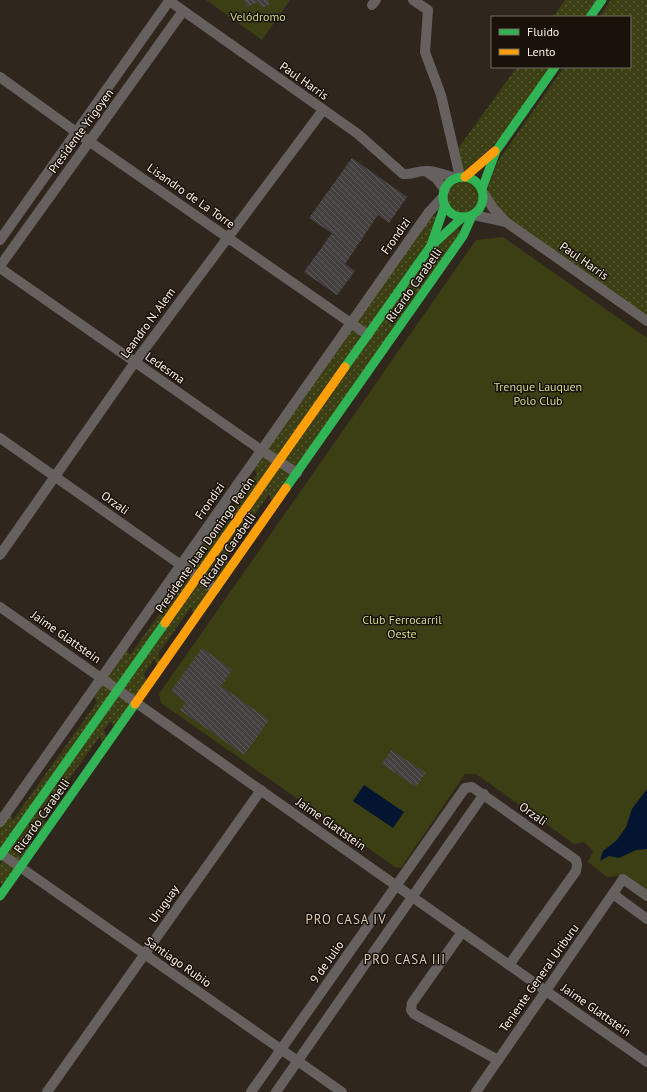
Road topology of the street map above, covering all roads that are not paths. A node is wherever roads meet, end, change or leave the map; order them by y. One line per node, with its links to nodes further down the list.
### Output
1 (168, 0): 4 (street, Paul Harris); 9 (street, Presidente Yrigoyen)
2 (413, 0): 13 (street)
3 (602, 0): 5 (main road)
4 (184, 11): 8 (street, Paul Harris); 10 (street, Presidente Yrigoyen)
5 (591, 16)
6 (554, 68): 11 (main road)
7 (0, 77): 9 (street, Lisandro de La Torre)
8 (322, 110): 12 (street, Paul Harris); 18 (street, Leandro N. Alem)
9 (76, 132): 10 (street, Lisandro de La Torre); 19 (street, Presidente Yrigoyen)
10 (90, 142): 18 (street, Lisandro de La Torre); 21 (street, Presidente Yrigoyen)
11 (496, 151): 13 (main road); 14 (main road)
12 (426, 170): 13 (street, Paul Harris); 15 (street)
13 (460, 177): 14 (main road); 15 (main road)
14 (483, 192): 16 (main road); 17 (street, Paul Harris)
15 (444, 197): 16 (main road); 20 (main road, Presidente Juan Domingo Perón); 23 (street, Frondizi)
16 (470, 216): 17 (street, Paul Harris); 20 (main road, Presidente Juan Domingo Perón); 29 (main road, Ricardo Carabelli)
17 (506, 222): 22 (street, Paul Harris)
18 (228, 238): 23 (street, Lisandro de La Torre); 25 (street, Leandro N. Alem)
19 (0, 240)
20 (430, 247): 24 (main road, Presidente Juan Domingo Perón)
21 (0, 267): 25 (street, Ledesma)
22 (647, 321)
23 (351, 324): 24 (street, Lisandro de La Torre); 27 (street, Frondizi)
24 (368, 335): 28 (main road, Presidente Juan Domingo Perón)
25 (135, 362): 27 (street, Ledesma); 30 (street, Leandro N. Alem)
26 (0, 438): 30 (street, Orzali)
27 (261, 450): 28 (street, Ledesma); 32 (street, Frondizi)
28 (279, 461): 29 (street, Ledesma); 33 (main road, Presidente Juan Domingo Perón)
29 (297, 473): 34 (main road, Ricardo Carabelli)
30 (55, 476): 31 (street, Leandro N. Alem); 32 (street, Orzali)
31 (0, 555)
32 (181, 565): 33 (street, Orzali); 36 (street, Frondizi)
33 (197, 576): 34 (street, Orzali); 37 (main road, Presidente Juan Domingo Perón)
34 (216, 589): 38 (main road, Ricardo Carabelli)
35 (0, 607): 36 (street, Jaime Glattstein)
36 (101, 678): 37 (street, Jaime Glattstein); 42 (street, Frondizi)
37 (118, 690): 38 (street, Jaime Glattstein); 43 (main road, Presidente Juan Domingo Perón)
38 (136, 702): 40 (street, Jaime Glattstein); 44 (main road, Ricardo Carabelli)
39 (465, 788): 41 (street, Orzali); 45 (street, 9 de Julio)
40 (261, 790): 45 (street, Jaime Glattstein); 52 (street, Uruguay)
41 (484, 794): 49 (street); 53 (street, Orzali)
42 (0, 822)
43 (1, 854): 44 (street, Santiago Rubio)
44 (20, 867): 47 (main road, Ricardo Carabelli); 52 (street, Santiago Rubio)
45 (396, 886): 49 (street, Jaime Glattstein); 55 (street, 9 de Julio)
46 (613, 894): 48 (street, Teniente General Uriburu); 50 (street); 54 (street, Teniente General Uriburu)
47 (0, 896)
48 (647, 896)
49 (412, 897): 51 (street, Jaime Glattstein); 57 (street)
50 (647, 919)
51 (462, 932): 53 (street, Jaime Glattstein); 56 (street)
52 (145, 954): 55 (street, Santiago Rubio); 59 (street, Uruguay)
53 (509, 965): 54 (street, Jaime Glattstein)
54 (546, 991): 56 (street, Teniente General Uriburu); 58 (street, Jaime Glattstein)
55 (281, 1050): 57 (street, Santiago Rubio); 60 (street, 9 de Julio)
56 (498, 1060): 63 (street, Teniente General Uriburu)
57 (298, 1061): 61 (street); 62 (street, Santiago Rubio)
58 (647, 1062)
59 (48, 1092)
60 (251, 1092)
61 (276, 1092)
62 (342, 1092)
63 (476, 1092)

